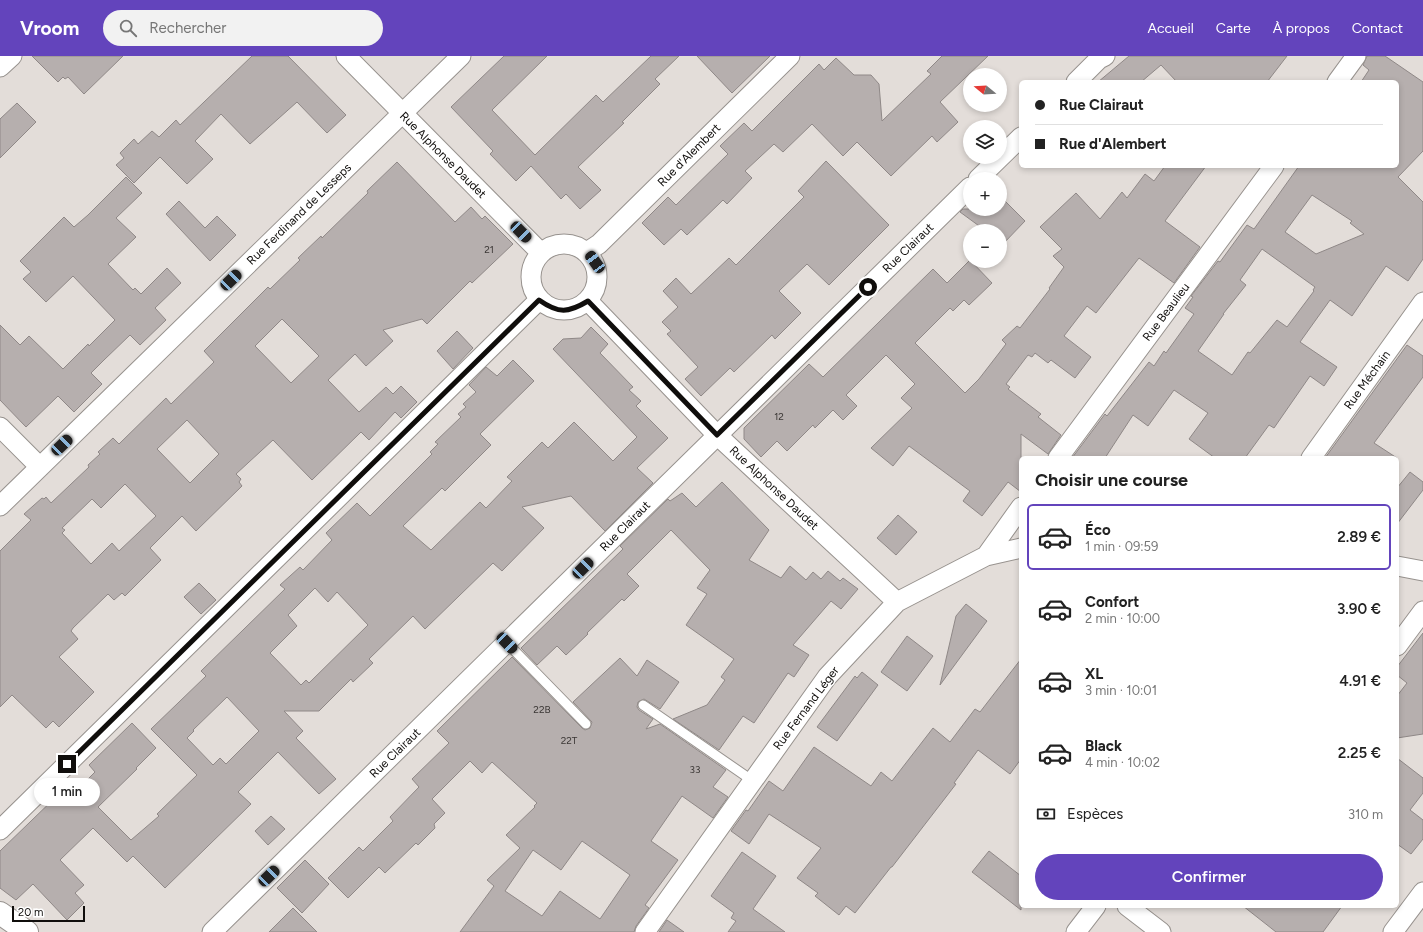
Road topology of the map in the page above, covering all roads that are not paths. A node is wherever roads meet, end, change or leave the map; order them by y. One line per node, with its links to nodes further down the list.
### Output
1 (12, 56): 7 (street)
2 (346, 56): 10 (street, Rue Alphonse Daudet)
3 (461, 56): 10 (street, Rue Ferdinand de Lesseps)
4 (790, 56): 15 (street, Rue d'Alembert)
5 (1105, 56): 8 (street)
6 (1356, 56): 9 (street)
7 (0, 67)
8 (1078, 80)
9 (1338, 80)
10 (402, 114): 16 (street, Rue Alphonse Daudet); 24 (street, Rue Ferdinand de Lesseps)
11 (1019, 138): 13 (street)
12 (1273, 168): 22 (street, Rue Beaulieu)
13 (985, 172)
14 (963, 194): 21 (street, Rue Clairaut)
15 (587, 252): 16 (street); 18 (street)
16 (541, 253): 17 (street)
17 (539, 300): 18 (street); 38 (street)
18 (588, 301): 21 (street, Rue Alphonse Daudet)
19 (1423, 302): 23 (street, Rue Méchain)
20 (0, 426): 24 (street)
21 (717, 435): 31 (street, Rue Alphonse Daudet); 33 (street, Rue Clairaut)
22 (1059, 456)
23 (1312, 456)
24 (40, 467): 25 (street, Rue Ferdinand de Lesseps)
25 (0, 506)
26 (1019, 510): 28 (street)
27 (1019, 548): 28 (street, Rue Fernand Léger)
28 (986, 556): 31 (street, Rue Fernand Léger)
29 (1399, 566): 30 (street)
30 (1423, 571)
31 (897, 602): 37 (street, Rue Fernand Léger)
32 (1423, 611): 34 (street)
33 (507, 643): 36 (lane); 44 (street, Rue Clairaut)
34 (1399, 643)
35 (643, 705): 37 (lane)
36 (586, 724)
37 (753, 781): 45 (street, Rue Fernand Léger)
38 (0, 830)
39 (1423, 892): 48 (street)
40 (1094, 908): 46 (street)
41 (1130, 908): 47 (street)
42 (0, 913): 43 (street)
43 (27, 932)
44 (212, 932)
45 (644, 932)
46 (1076, 932)
47 (1161, 932)
48 (1393, 932)

